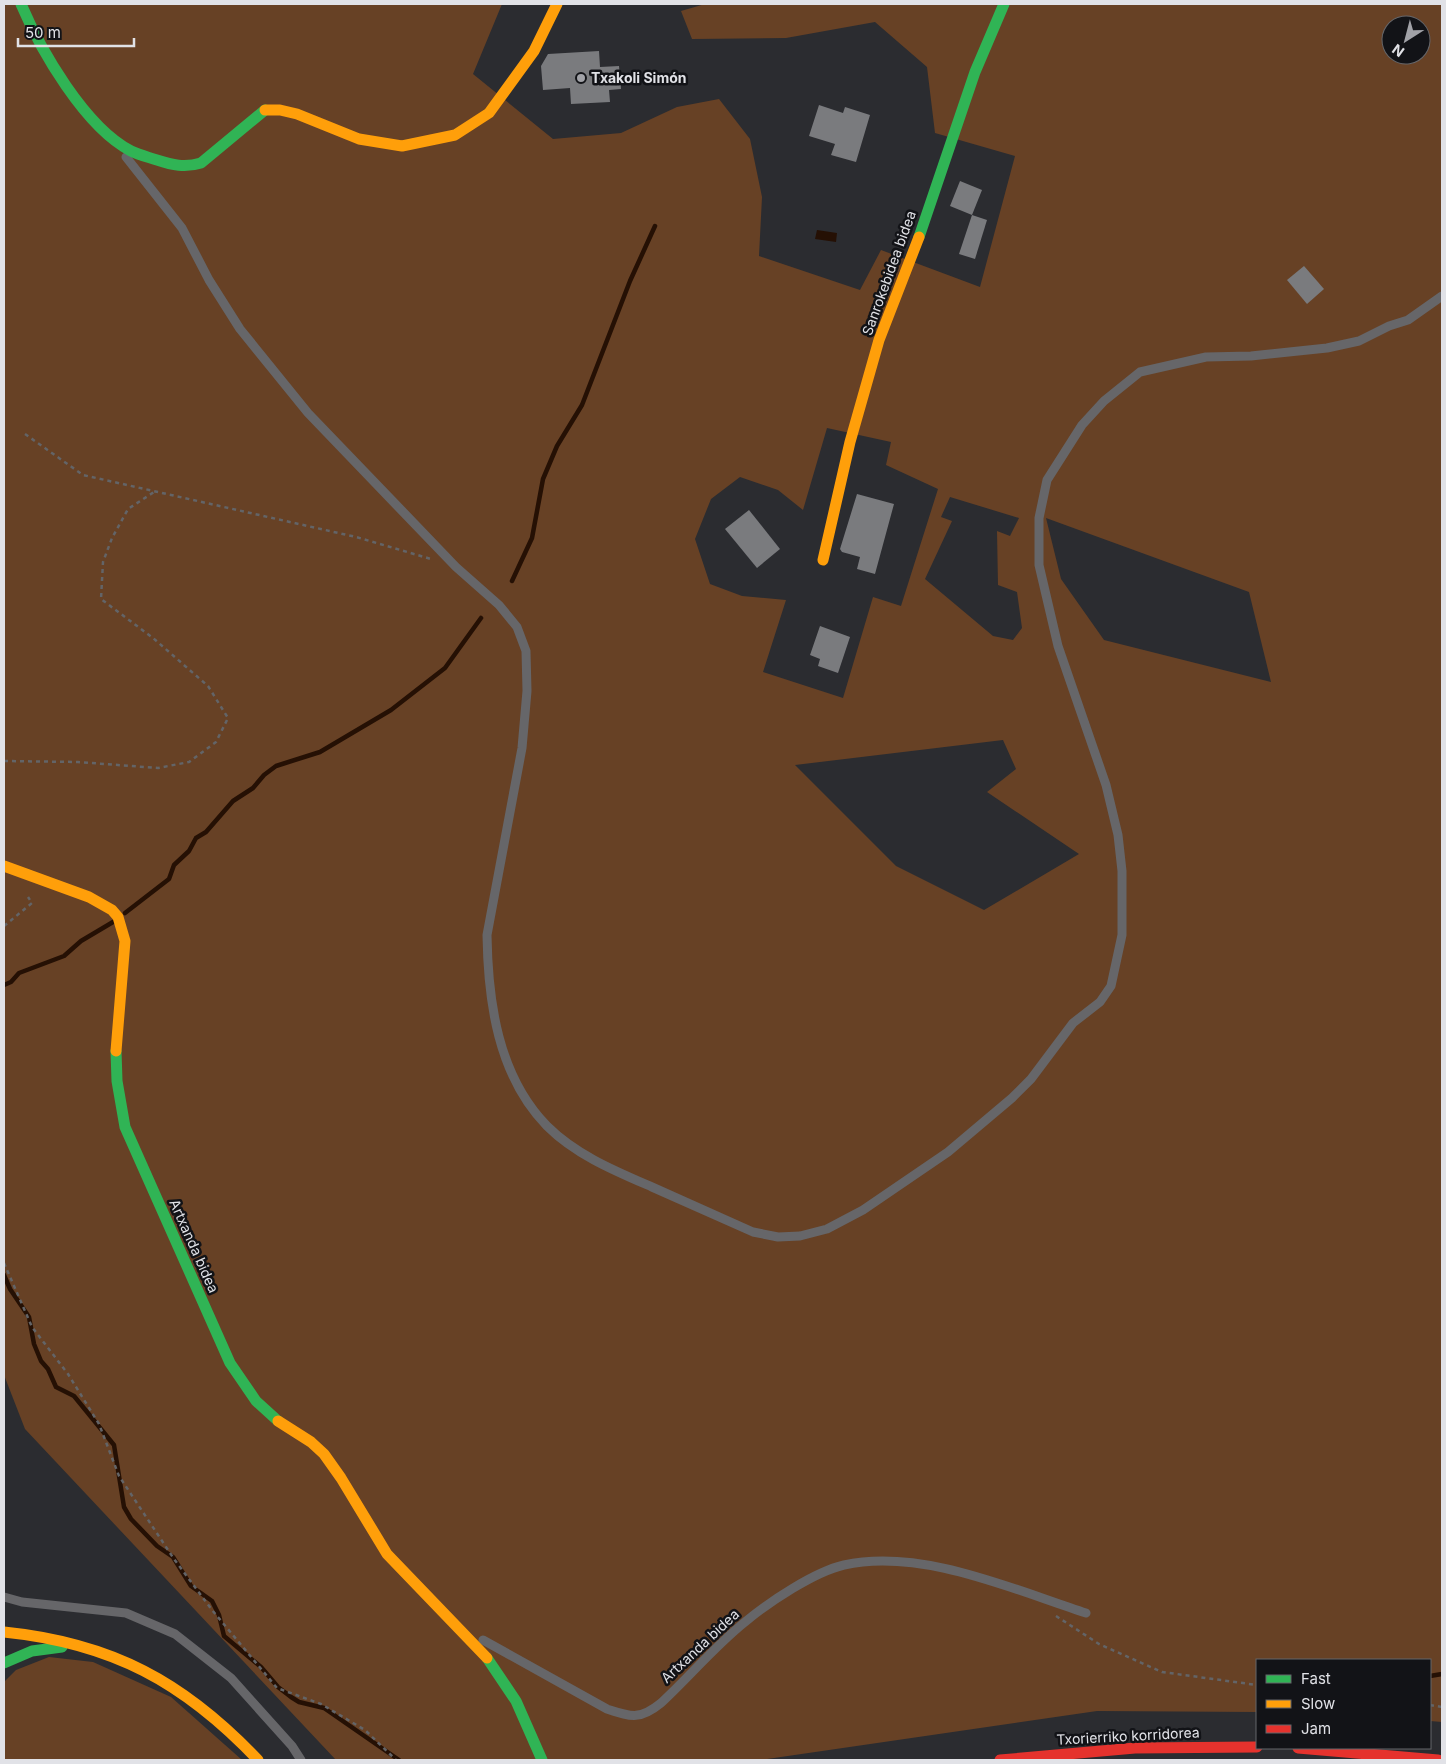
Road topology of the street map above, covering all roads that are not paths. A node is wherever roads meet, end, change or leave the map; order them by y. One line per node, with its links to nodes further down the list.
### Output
1 (21, 4): 4 (main road)
2 (558, 4): 4 (main road)
3 (1004, 4): 6 (main road, Sanrokebidea bidea)
4 (107, 133): 5 (lane)
5 (1442, 296)
6 (823, 560)
7 (4, 866): 10 (main road, Artxanda bidea)
8 (4, 1597): 17 (lane)
9 (1086, 1613): 10 (lane, Artxanda bidea)
10 (460, 1628): 18 (main road, Artxanda bidea)
11 (4, 1632): 12 (main road)
12 (83, 1646): 13 (main road); 16 (main road)
13 (4, 1663)
14 (1256, 1747): 19 (main road, Txorierriko korridorea)
15 (1310, 1749): 20 (main road)
16 (258, 1760)
17 (302, 1760)
18 (542, 1760)
19 (1000, 1760)
20 (1438, 1760)

